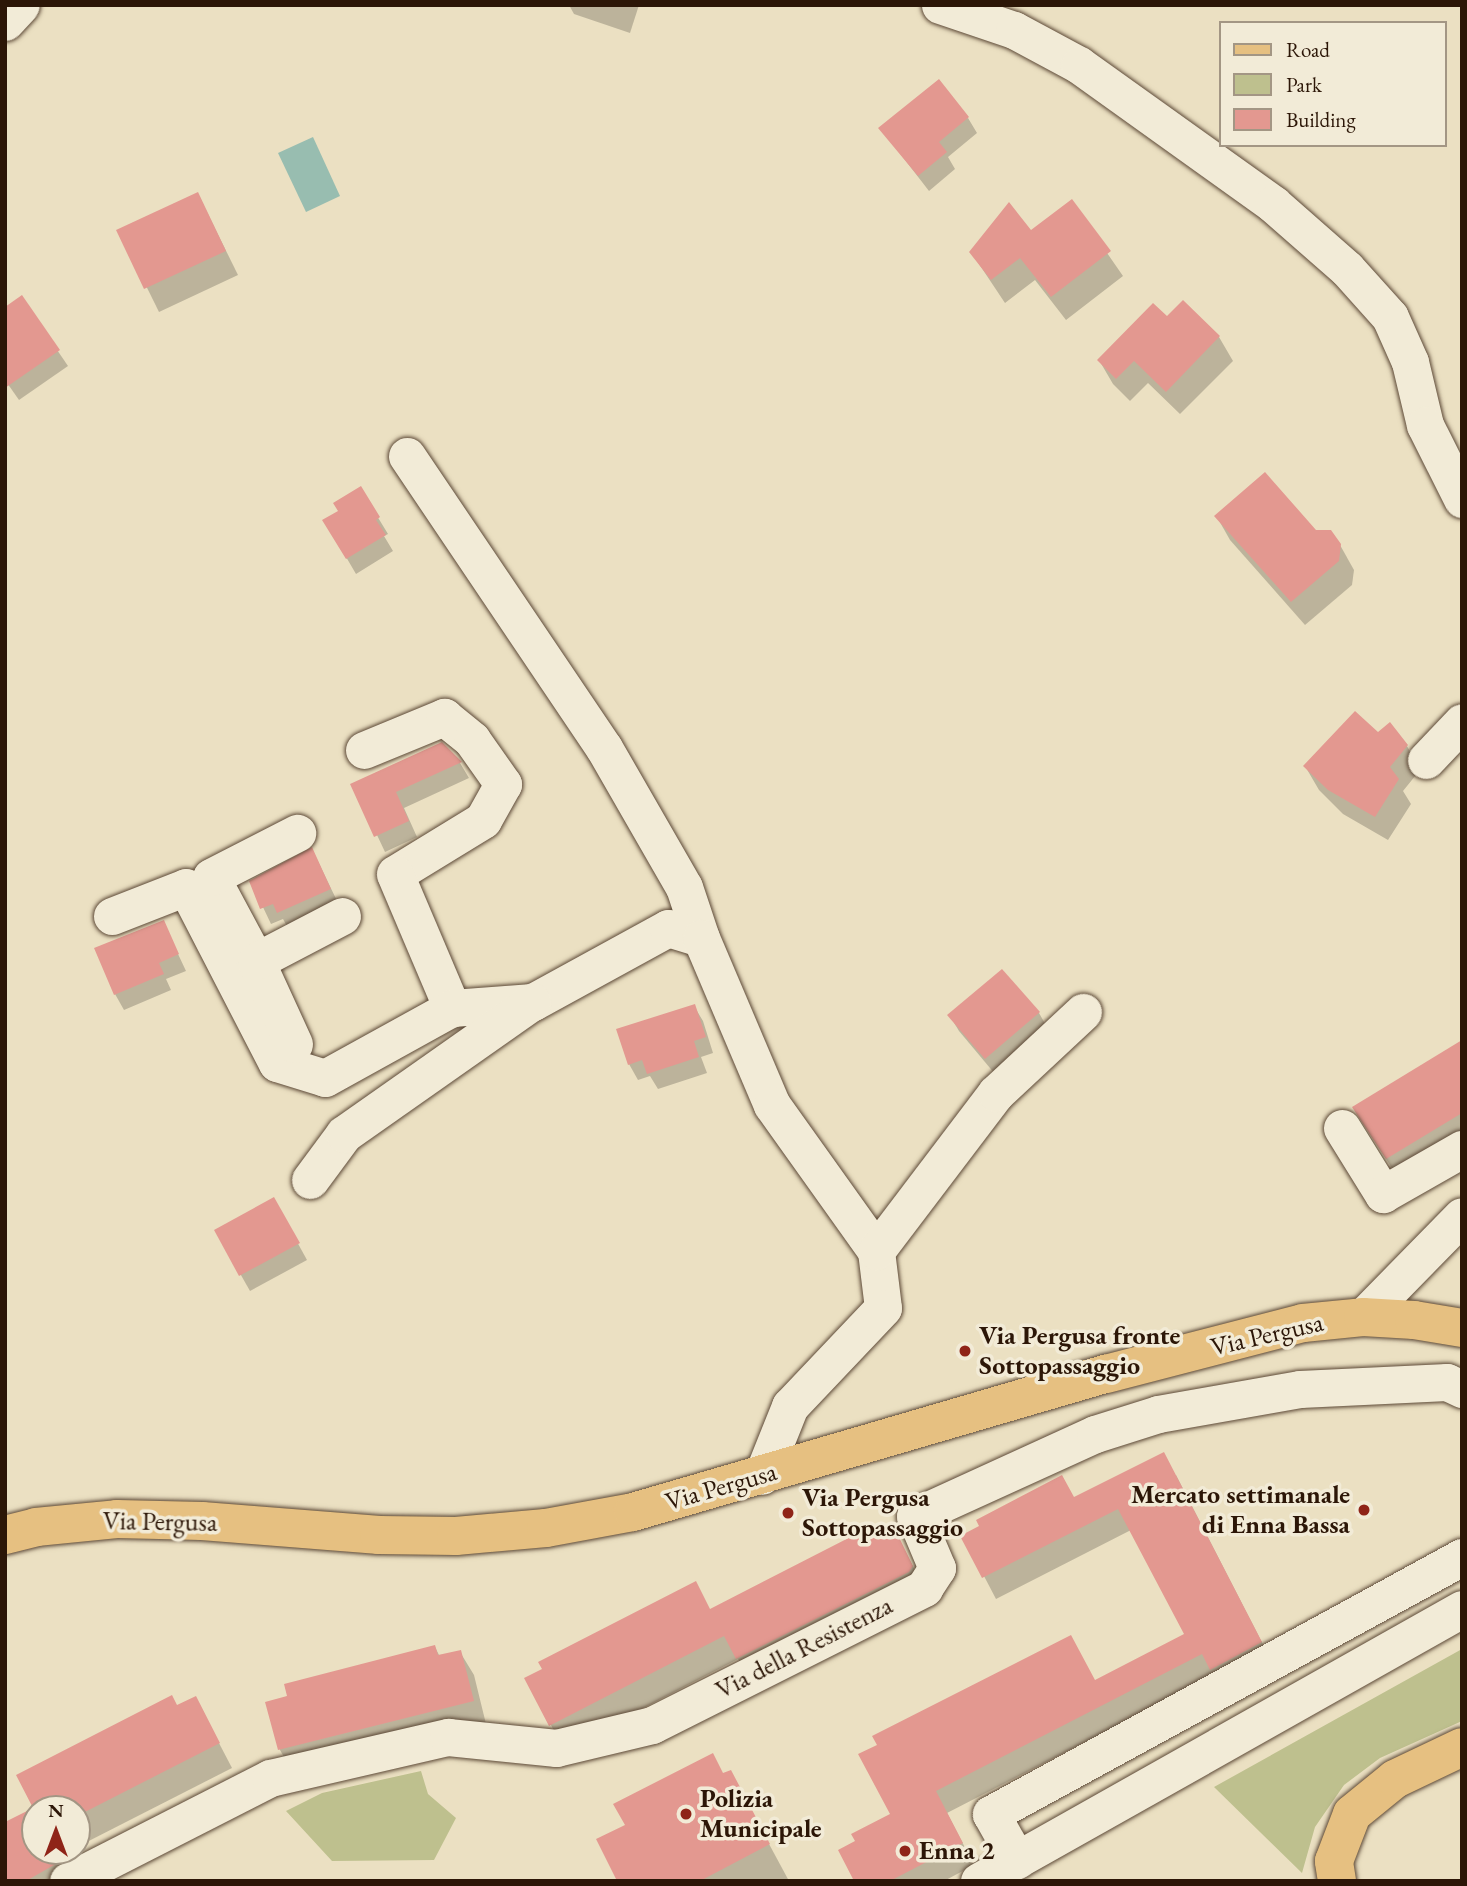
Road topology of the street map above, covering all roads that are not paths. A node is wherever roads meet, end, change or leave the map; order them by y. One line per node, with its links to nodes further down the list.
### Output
1 (21, 5): 3 (street)
2 (940, 5): 5 (street)
3 (5, 22)
4 (407, 457): 12 (street)
5 (1462, 499)
6 (1462, 722): 8 (street)
7 (364, 750): 15 (street)
8 (1426, 760)
9 (297, 833): 13 (street)
10 (112, 916): 17 (street)
11 (342, 916): 13 (street)
12 (701, 938): 14 (street); 22 (street)
13 (256, 961): 17 (street)
14 (533, 1002): 15 (street); 20 (street)
15 (452, 1008): 17 (street)
16 (1083, 1012): 22 (street)
17 (325, 1078)
18 (1342, 1128): 19 (street)
19 (1462, 1149)
20 (310, 1180)
21 (1462, 1216): 23 (street)
22 (876, 1251): 26 (street)
23 (1363, 1317): 24 (main road, Via Pergusa); 26 (main road, Via Pergusa)
24 (1462, 1328)
25 (1462, 1389): 32 (street, Via della Resistenza)
26 (762, 1476): 27 (main road, Via Pergusa)
27 (5, 1535)
28 (1462, 1557): 31 (street)
29 (1462, 1609): 31 (street)
30 (1462, 1747): 34 (main road)
31 (1017, 1860): 33 (street)
32 (68, 1881)
33 (979, 1881)
34 (1337, 1881)

